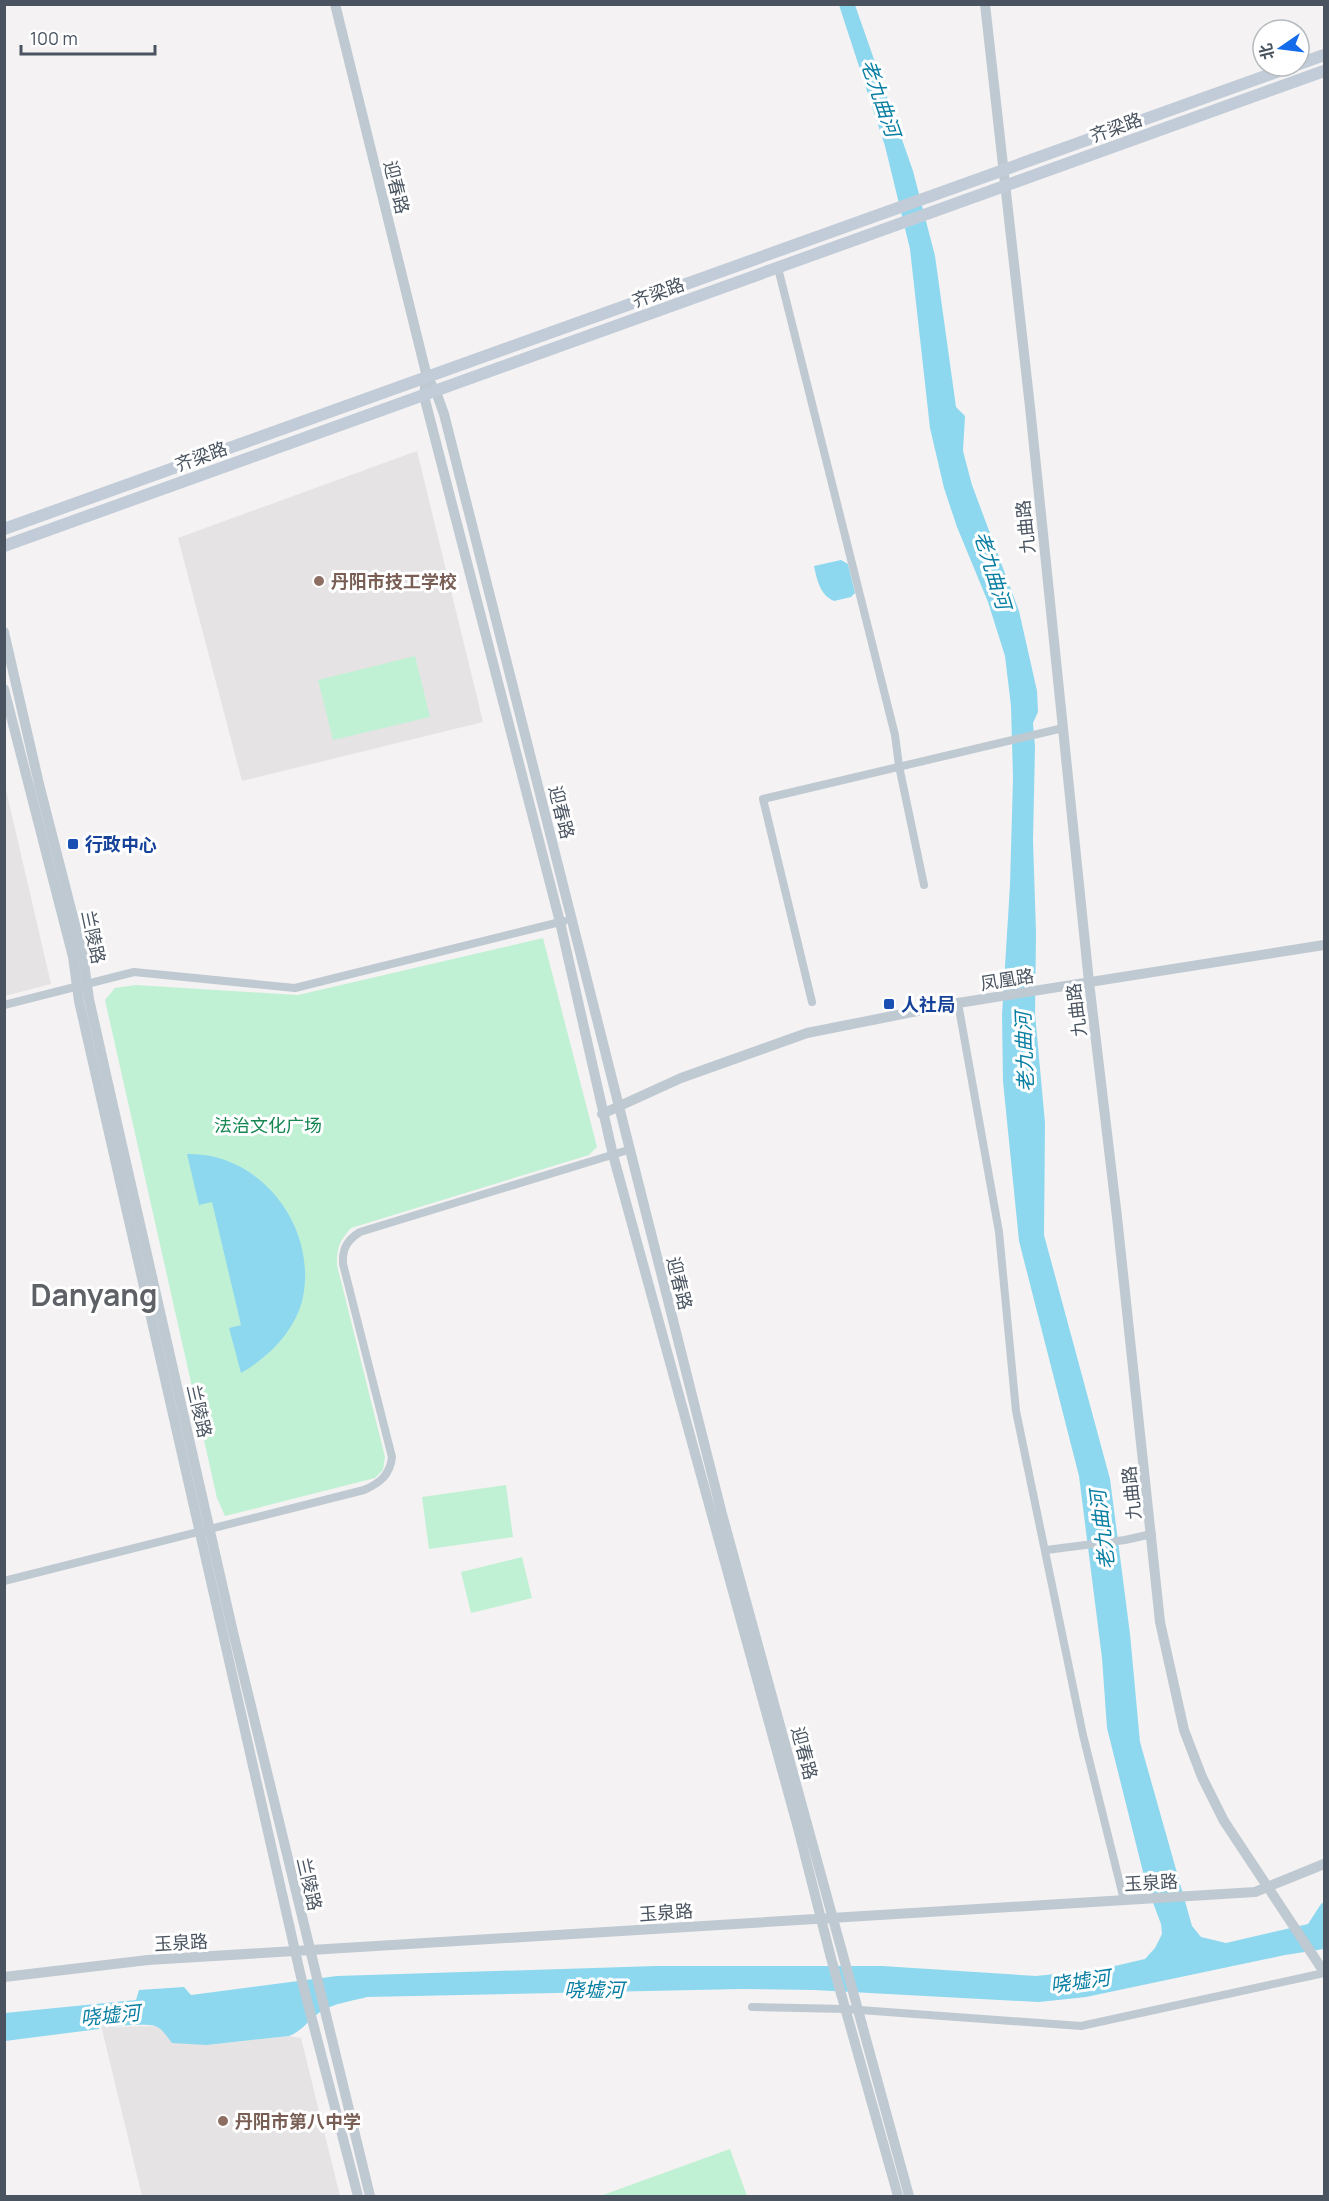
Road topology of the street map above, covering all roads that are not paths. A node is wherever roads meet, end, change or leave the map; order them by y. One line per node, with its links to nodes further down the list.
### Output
1 (336, 4): 10 (street, 迎春路)
2 (985, 4): 5 (street, 九曲路)
3 (1324, 71): 6 (main road, 齐梁路)
4 (1260, 78): 5 (main road, 齐梁路)
5 (1002, 171): 6 (street, 九曲路); 8 (main road, 齐梁路)
6 (1004, 186): 7 (main road, 齐梁路); 16 (street, 九曲路)
7 (778, 268): 9 (main road, 齐梁路); 17 (street)
8 (684, 285): 9 (main road); 10 (main road, 齐梁路)
9 (689, 300): 11 (main road, 齐梁路)
10 (427, 377): 11 (street, 迎春路); 12 (main road, 齐梁路)
11 (430, 394): 13 (main road, 齐梁路); 19 (street, 迎春路); 20 (street, 迎春路)
12 (4, 529)
13 (4, 546)
14 (4, 632): 23 (street, 兰陵路)
15 (4, 689): 23 (street, 兰陵路)
16 (1063, 728): 17 (street); 22 (street, 九曲路)
17 (899, 766): 18 (street); 24 (street)
18 (924, 885)
19 (572, 920): 20 (street); 27 (street, 迎春路)
20 (560, 922): 23 (street); 28 (street, 迎春路)
21 (1324, 945): 22 (street, 凤凰路)
22 (1089, 982): 25 (street, 凤凰路); 32 (street, 九曲路)
23 (82, 985): 26 (street); 31 (street, 兰陵路)
24 (812, 1002)
25 (958, 1003): 27 (street, 凤凰路); 33 (street)
26 (4, 1005)
27 (618, 1107): 28 (street, 凤凰路); 29 (street, 迎春路)
28 (602, 1114): 30 (street, 迎春路)
29 (628, 1150): 30 (street); 38 (street, 迎春路)
30 (613, 1155): 31 (street); 38 (street, 迎春路)
31 (205, 1530): 34 (street); 39 (street, 兰陵路); 40 (street, 兰陵路)
32 (1152, 1533): 33 (street); 36 (street, 九曲路)
33 (1046, 1550): 37 (street)
34 (4, 1581)
35 (1324, 1864): 36 (street, 玉泉路)
36 (1268, 1887): 37 (street, 玉泉路); 41 (street, 九曲路)
37 (1124, 1900): 38 (street, 玉泉路)
38 (827, 1918): 39 (street, 玉泉路); 43 (street, 迎春路); 45 (street, 迎春路)
39 (309, 1951): 40 (street, 玉泉路); 47 (street, 兰陵路)
40 (296, 1952): 42 (street, 玉泉路); 46 (street, 兰陵路)
41 (1324, 1973): 43 (street)
42 (4, 1977)
43 (856, 2005): 45 (street); 49 (street, 迎春路)
44 (752, 2007): 45 (street)
45 (846, 2009): 48 (street, 迎春路)
46 (358, 2196)
47 (370, 2196)
48 (898, 2196)
49 (909, 2196)

